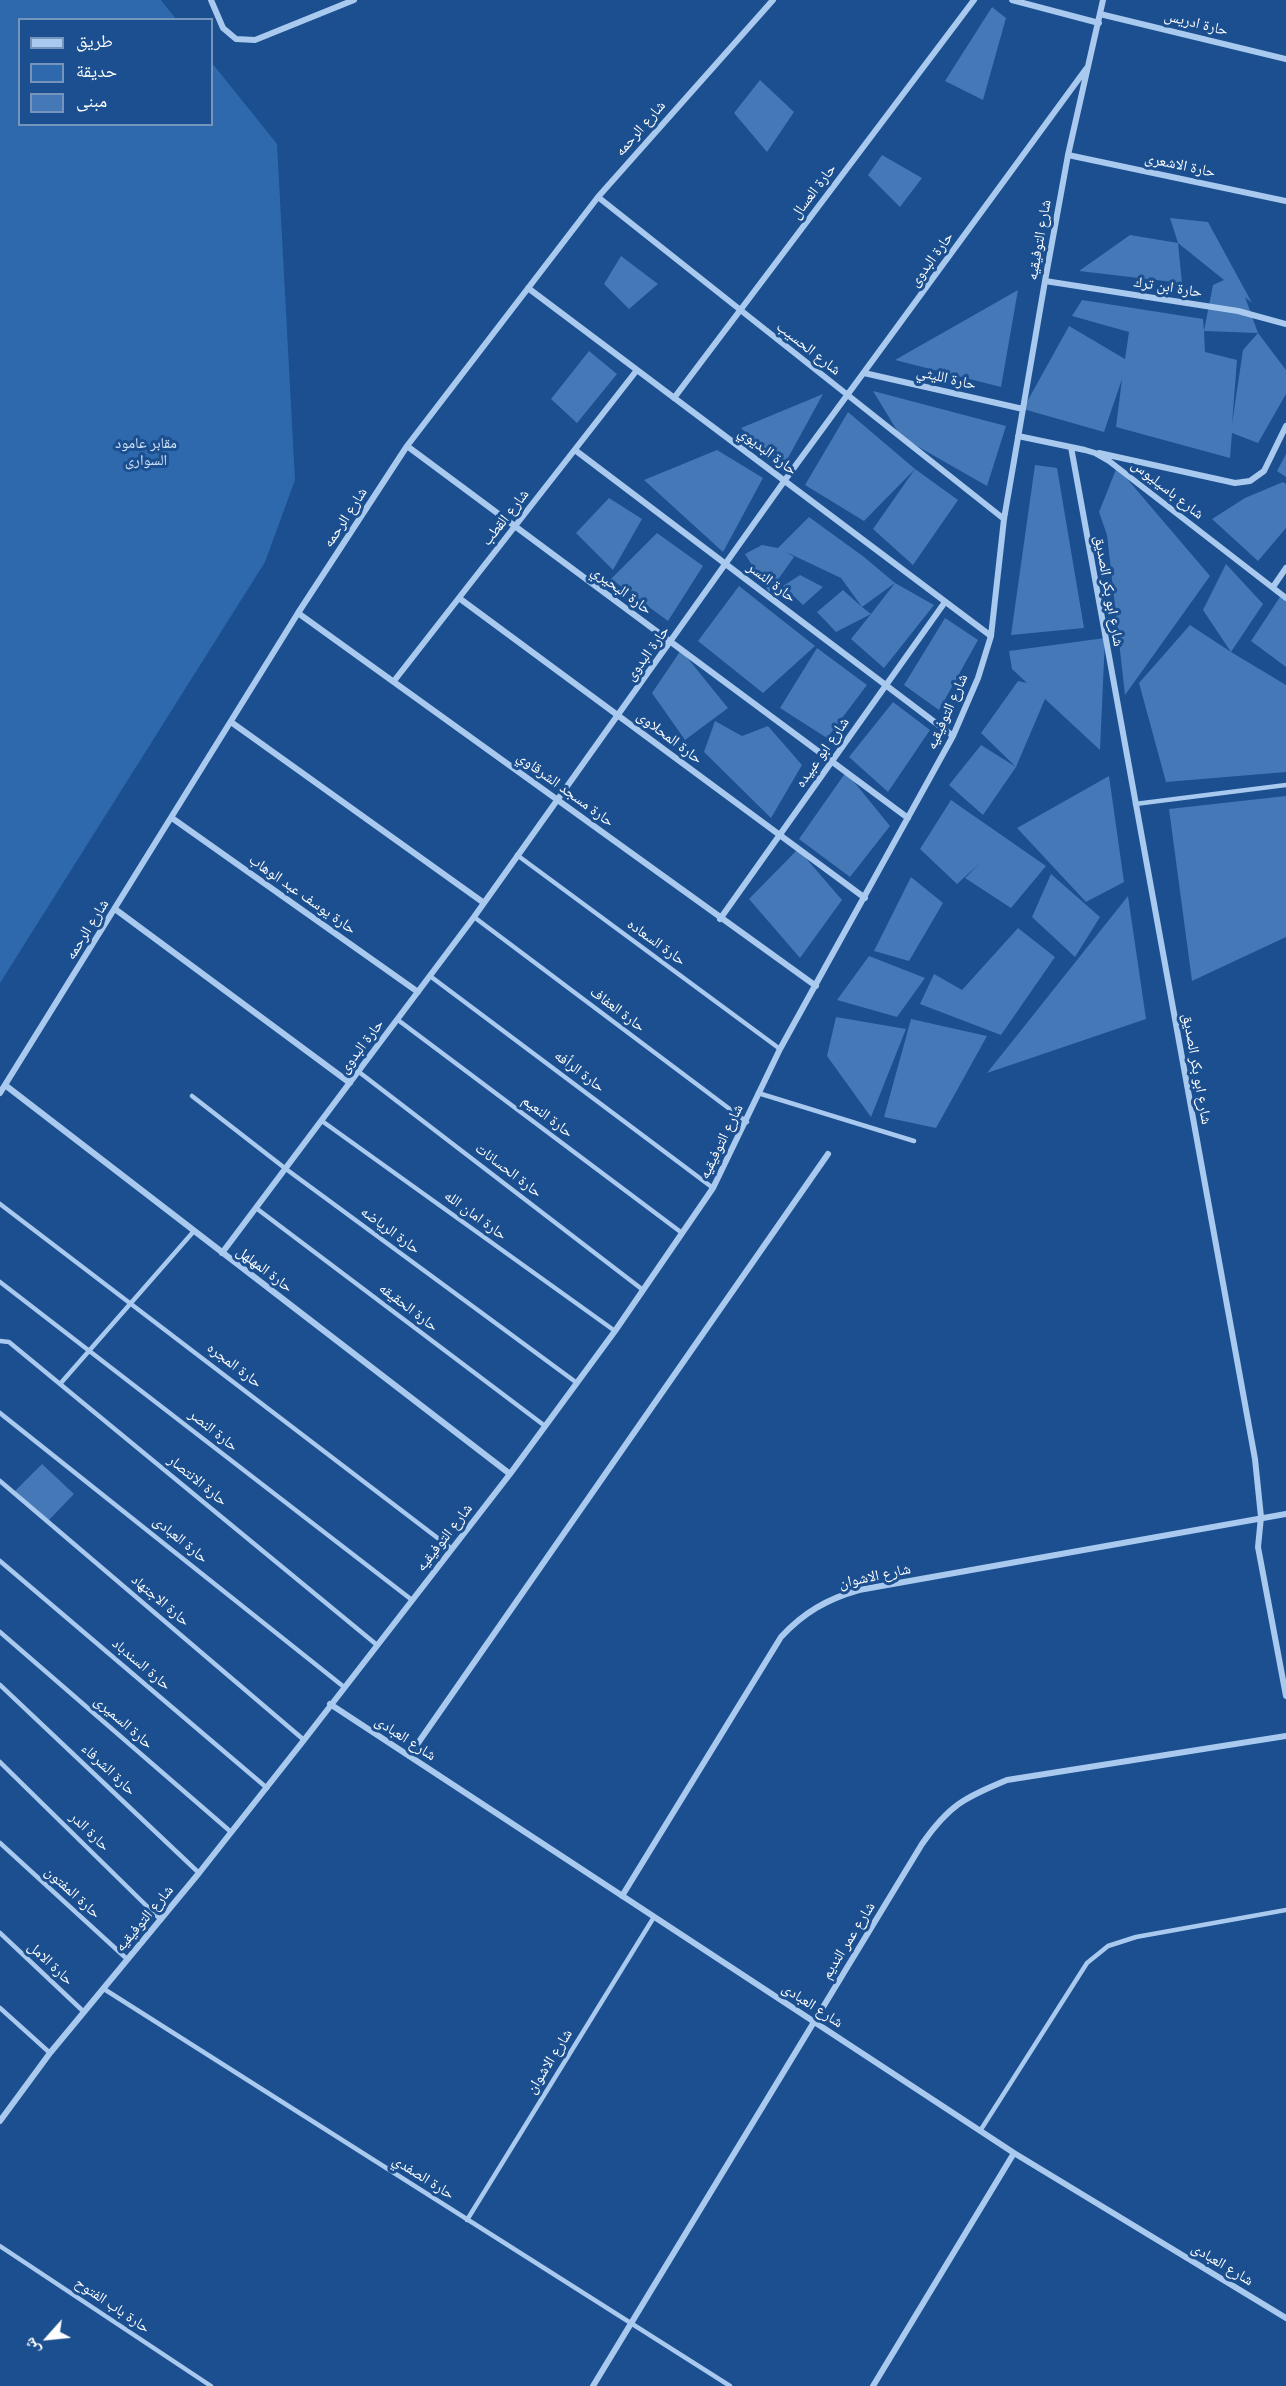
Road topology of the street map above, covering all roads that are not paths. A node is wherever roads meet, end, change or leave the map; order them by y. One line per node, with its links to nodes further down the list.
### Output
1 (211, 0): 2 (street)
2 (354, 0)
3 (773, 0): 12 (street, شارع الرحمه)
4 (974, 0): 16 (street, حارة العسال)
5 (1012, 0): 8 (street)
6 (1103, 0): 7 (street, شارع التوفيقيه)
7 (1100, 14): 8 (street, شارع التوفيقيه); 9 (street, حارة ادريس)
8 (1099, 23): 10 (street, شارع التوفيقيه)
9 (1286, 59)
10 (1088, 66): 11 (street, شارع التوفيقيه); 19 (street, حارة البدوى)
11 (1068, 155): 13 (street, حارة الاشعرى); 14 (street, شارع التوفيقيه)
12 (598, 197): 15 (street, شارع الرحمه); 16 (street, شارع الحسيب)
13 (1286, 201)
14 (1045, 281): 17 (street, حارة ابن ترك); 22 (street, شارع التوفيقيه)
15 (528, 288): 18 (street, حارة البديوي); 25 (street, شارع الرحمه)
16 (740, 310): 20 (street, شارع الحسيب); 21 (street, حارة العسال)
17 (1286, 324)
18 (637, 370): 21 (street, حارة البديوي); 27 (street, شارع القطب)
19 (864, 373): 20 (street, حارة البدوى); 22 (street, حارة الليثي)
20 (848, 395): 29 (street, حارة البدوى); 30 (street, شارع الحسيب)
21 (674, 398): 29 (street, حارة البديوي)
22 (1023, 409): 24 (street, شارع التوفيقيه)
23 (1286, 426): 28 (street)
24 (1018, 436): 26 (street, شارع باسيليوس); 30 (street, شارع التوفيقيه)
25 (407, 446): 31 (street, حارة البحيري); 38 (street, شارع الرحمه)
26 (1071, 447): 28 (street, شارع باسيليوس); 49 (street, شارع ابو بكر الصديق)
27 (575, 450): 31 (street, شارع القطب); 32 (street, حارة النسر)
28 (1095, 453): 34 (street, شارع باسيليوس)
29 (785, 480): 32 (street, حارة البدوى); 37 (street, حارة البديوي)
30 (1004, 519): 39 (street, شارع التوفيقيه)
31 (514, 527): 35 (street, شارع القطب); 40 (street, حارة البحيري)
32 (726, 565): 40 (street, حارة البدوى); 42 (street, حارة النسر)
33 (1286, 568): 34 (street)
34 (1273, 587): 36 (street, شارع باسيليوس)
35 (459, 598): 41 (street, شارع القطب); 43 (street, حارة المحلاوى)
36 (1286, 598)
37 (945, 602): 39 (street, حارة البديوي); 42 (street, شارع ابو عبيده)
38 (298, 613): 41 (street, حارة مسجد الشرقاوي); 44 (street, شارع الرحمه)
39 (991, 636): 45 (street, شارع التوفيقيه)
40 (671, 642): 43 (street, حارة البدوى); 46 (street, حارة البحيري)
41 (394, 681): 48 (street, حارة مسجد الشرقاوي)
42 (886, 686): 45 (street, حارة النسر); 46 (street, شارع ابو عبيده)
43 (619, 716): 48 (street, حارة البدوى); 52 (street, حارة المحلاوى)
44 (231, 722): 50 (street, شارع الرحمه); 55 (street)
45 (953, 736): 51 (street, شارع التوفيقيه)
46 (832, 762): 51 (street, حارة البحيري); 52 (street, شارع ابو عبيده)
47 (1286, 785): 49 (lane)
48 (558, 800): 53 (street, حارة البدوى); 58 (street, حارة مسجد الشرقاوي)
49 (1135, 804): 94 (street, شارع ابو بكر الصديق)
50 (172, 818): 56 (street, شارع الرحمه); 61 (street, حارة يوسف عبد الوهاب)
51 (908, 818): 54 (street, شارع التوفيقيه)
52 (780, 835): 54 (street, حارة المحلاوى); 58 (street, شارع ابو عبيده)
53 (518, 855): 55 (street, حارة البدوى); 63 (lane, حارة السعاده)
54 (865, 898): 60 (street, شارع التوفيقيه)
55 (484, 903): 57 (street, حارة البدوى)
56 (115, 909): 65 (street); 66 (street, شارع الرحمه)
57 (474, 917): 59 (street, حارة البدوى); 71 (lane, حارة العفاف)
58 (720, 919): 60 (street, حارة مسجد الشرقاوي)
59 (430, 976): 61 (street, حارة البدوى); 75 (lane, حارة الرأفه)
60 (816, 986): 63 (street, شارع التوفيقيه)
61 (418, 992): 62 (street, حارة البدوى)
62 (398, 1020): 64 (street, حارة البدوى); 79 (lane, حارة النعيم)
63 (780, 1049): 68 (street, شارع التوفيقيه)
64 (359, 1072): 65 (street, حارة البدوى); 82 (lane, حارة الحسانات)
65 (350, 1083): 70 (street, حارة البدوى)
66 (5, 1085): 67 (street, شارع الرحمه); 78 (street, حارة المهلهل)
67 (0, 1092)
68 (758, 1092): 71 (street, شارع التوفيقيه); 72 (lane)
69 (192, 1096): 74 (lane, حارة الرياضه)
70 (322, 1120): 74 (street, حارة البدوى); 84 (lane, حارة امان الله)
71 (747, 1122): 75 (street, شارع التوفيقيه)
72 (914, 1141)
73 (828, 1154): 106 (street)
74 (286, 1169): 77 (street, حارة البدوى); 87 (lane, حارة الرياضه)
75 (713, 1188): 79 (street, شارع التوفيقيه)
76 (0, 1204): 83 (lane, حارة المجره)
77 (256, 1208): 80 (street, حارة البدوى); 90 (lane, حارة الحقيقه)
78 (194, 1231): 80 (street, حارة المهلهل); 83 (lane)
79 (682, 1233): 82 (street, شارع التوفيقيه)
80 (222, 1253): 91 (street, حارة المهلهل)
81 (0, 1282): 86 (lane, حارة النصر)
82 (643, 1290): 84 (street, شارع التوفيقيه)
83 (131, 1303): 86 (lane); 95 (lane, حارة المجره)
84 (615, 1331): 87 (street, شارع التوفيقيه)
85 (0, 1341): 88 (lane, حارة الانتصار)
86 (90, 1351): 88 (lane); 97 (lane, حارة النصر)
87 (577, 1383): 90 (street, شارع التوفيقيه)
88 (60, 1384): 99 (lane, حارة الانتصار)
89 (0, 1413): 101 (lane, حارة العبادى)
90 (545, 1426): 91 (street, شارع التوفيقيه)
91 (510, 1474): 95 (street, شارع التوفيقيه)
92 (0, 1481): 105 (lane, حارة الاجتهاد)
93 (1286, 1514): 94 (street, شارع الاشوان)
94 (1261, 1518): 102 (street, شارع ابو بكر الصديق); 112 (street, شارع الاشوان)
95 (452, 1549): 97 (street, شارع التوفيقيه)
96 (0, 1561): 108 (lane, حارة السندباد)
97 (412, 1600): 99 (street, شارع التوفيقيه)
98 (0, 1632): 109 (lane, حارة السميرى)
99 (376, 1645): 101 (street, شارع التوفيقيه)
100 (0, 1685): 111 (lane, حارة الشرفاء)
101 (344, 1687): 103 (street, شارع التوفيقيه)
102 (1286, 1696)
103 (330, 1704): 105 (street, شارع التوفيقيه); 106 (street, شارع العبادى)
104 (1286, 1736): 121 (street, شارع عمر النديم)
105 (304, 1740): 108 (street, شارع التوفيقيه)
106 (409, 1756): 112 (street, شارع العبادى)
107 (0, 1762): 115 (lane, حارة الدر)
108 (267, 1788): 109 (street, شارع التوفيقيه)
109 (231, 1832): 111 (street, شارع التوفيقيه)
110 (0, 1844): 117 (lane, حارة المفتون)
111 (199, 1873): 115 (street, شارع التوفيقيه)
112 (622, 1896): 114 (street, شارع العبادى)
113 (1286, 1910): 124 (lane)
114 (654, 1917): 121 (street, شارع العبادى); 126 (lane, شارع الاشوان)
115 (161, 1920): 117 (street, شارع التوفيقيه)
116 (0, 1933): 120 (lane, حارة الامل)
117 (128, 1959): 118 (street, شارع التوفيقيه)
118 (104, 1989): 120 (street, شارع التوفيقيه); 126 (lane, حارة الصفدي)
119 (0, 2008): 122 (lane)
120 (84, 2012): 122 (street, شارع التوفيقيه)
121 (814, 2021): 124 (street, شارع العبادى); 129 (street, شارع عمر النديم)
122 (50, 2053): 123 (street, شارع التوفيقيه)
123 (1, 2117)
124 (980, 2131): 125 (street, شارع العبادى)
125 (1014, 2153): 128 (street, شارع العبادى); 133 (street)
126 (467, 2220): 129 (lane, حارة الصفدي)
127 (0, 2246): 130 (lane, حارة باب الفتوح)
128 (1286, 2318)
129 (632, 2324): 131 (street, شارع عمر النديم); 132 (lane, حارة الصفدي)
130 (211, 2386)
131 (593, 2386)
132 (730, 2386)
133 (873, 2386)

